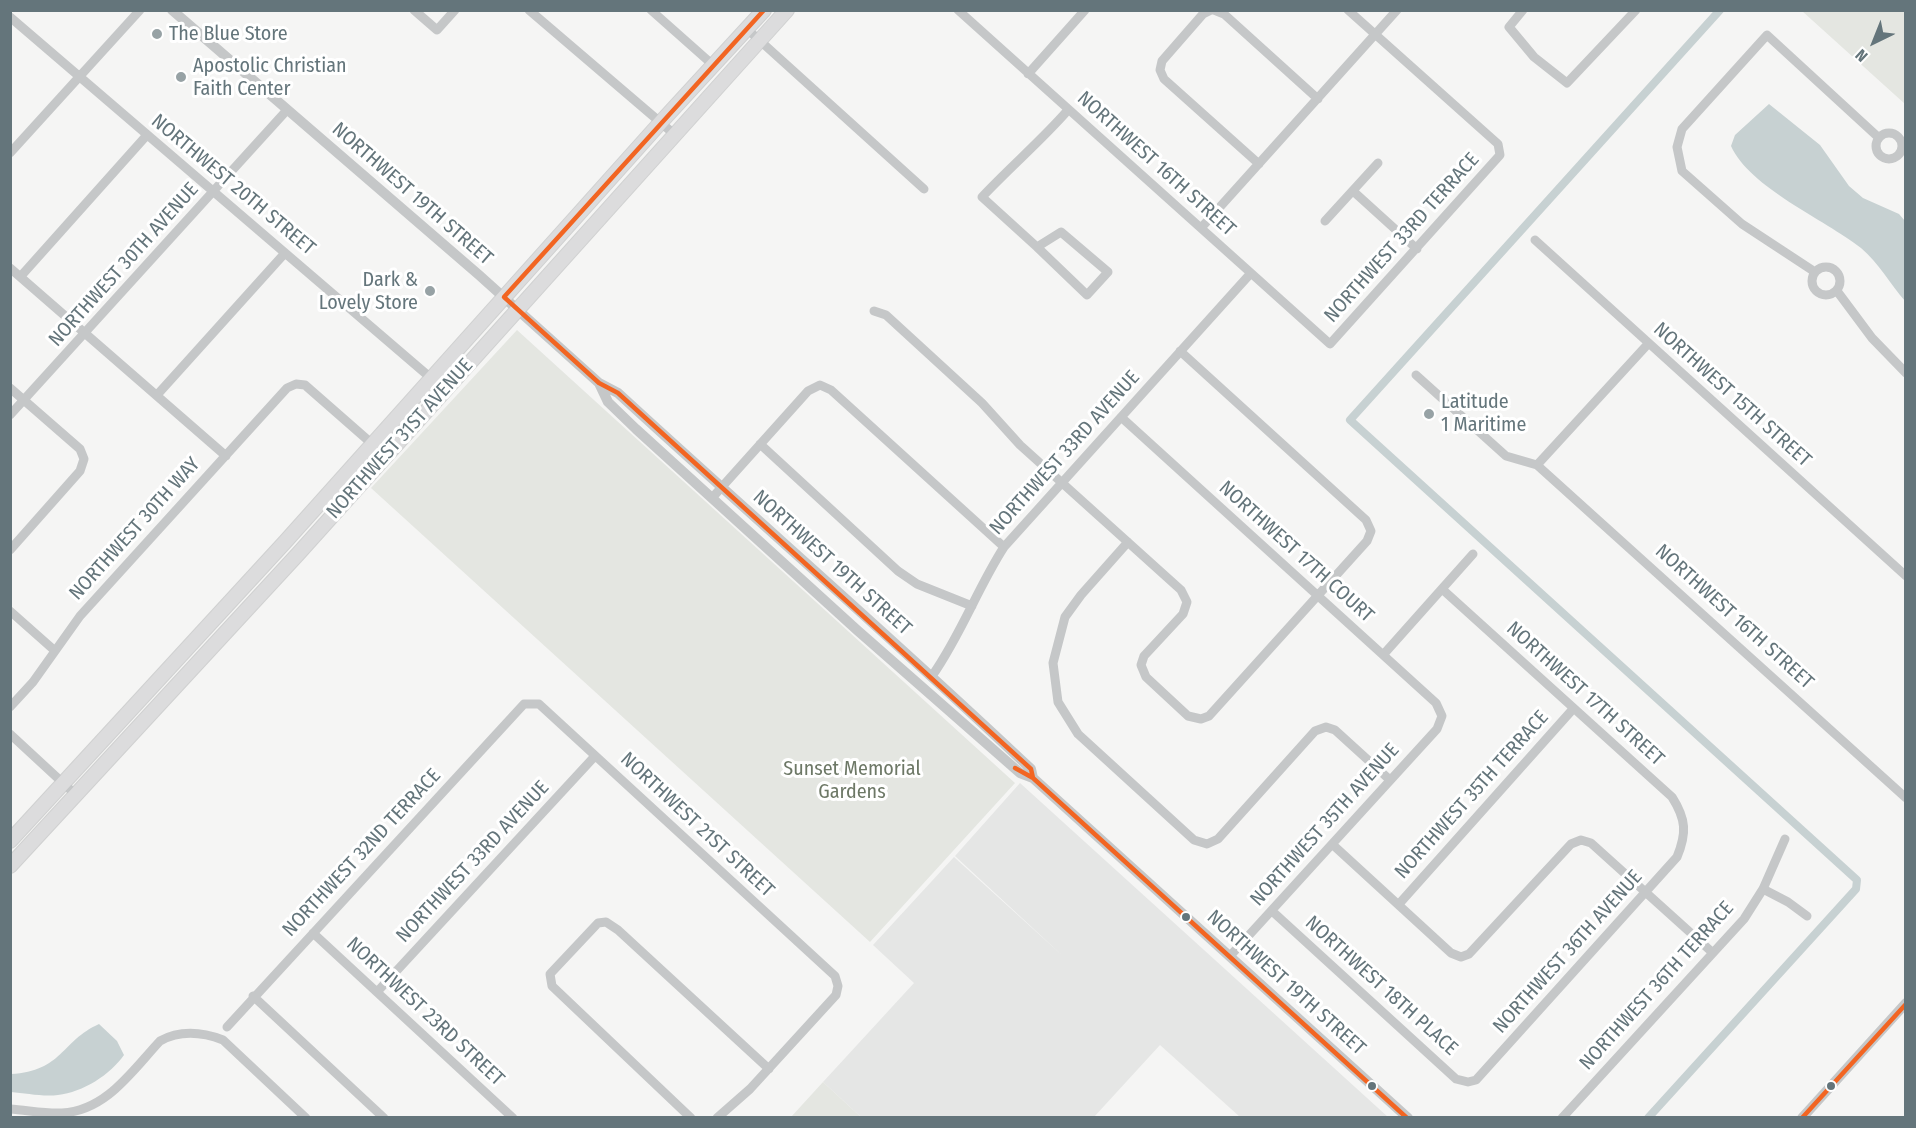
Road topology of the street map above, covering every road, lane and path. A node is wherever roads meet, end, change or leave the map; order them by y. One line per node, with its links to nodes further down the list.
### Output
1 (140, 10): 22 (street)
2 (172, 10): 24 (street, NORTHWEST 19TH STREET)
3 (414, 10): 4 (street)
4 (455, 10)
5 (529, 10): 26 (street)
6 (651, 10): 20 (street)
7 (764, 10): 17 (main road, NORTHWEST 31ST AVENUE)
8 (787, 10): 19 (main road, NORTHWEST 31ST AVENUE)
9 (1085, 10): 21 (street)
10 (1212, 10): 23 (street); 33 (street)
11 (1348, 10): 18 (street)
12 (1397, 10): 18 (street)
13 (1523, 10): 14 (street)
14 (1636, 10)
15 (963, 12): 21 (street, NORTHWEST 16TH STREET)
16 (10, 17): 22 (street, NORTHWEST 20TH STREET)
17 (747, 29): 19 (street); 20 (main road, NORTHWEST 31ST AVENUE)
18 (1376, 34): 23 (street); 41 (street, NORTHWEST 33RD TERRACE)
19 (759, 41): 27 (main road, NORTHWEST 31ST AVENUE); 34 (street)
20 (713, 65): 26 (main road, NORTHWEST 31ST AVENUE)
21 (1029, 74): 25 (street, NORTHWEST 16TH STREET)
22 (80, 77): 28 (street, NORTHWEST 20TH STREET); 30 (street)
23 (1317, 99): 33 (street)
24 (287, 110): 36 (street, NORTHWEST 30TH AVENUE); 48 (street, NORTHWEST 19TH STREET)
25 (1068, 110): 38 (street, NORTHWEST 16TH STREET); 40 (street)
26 (661, 122): 27 (street); 48 (main road, NORTHWEST 31ST AVENUE)
27 (674, 134): 49 (main road, NORTHWEST 31ST AVENUE)
28 (147, 135): 36 (street, NORTHWEST 20TH STREET); 46 (street)
29 (1878, 137): 31 (street); 31 (street); 44 (street)
30 (10, 153)
31 (1902, 157)
32 (1378, 163): 35 (street)
33 (1259, 164): 38 (street)
34 (924, 189)
35 (1353, 191): 37 (street); 41 (street)
36 (214, 192): 42 (street, NORTHWEST 20TH STREET); 51 (street, NORTHWEST 30TH AVENUE)
37 (1325, 221)
38 (1201, 228): 45 (street, NORTHWEST 16TH STREET)
39 (1535, 240): 53 (street, NORTHWEST 15TH STREET)
40 (1036, 248): 40 (street)
41 (1418, 249): 52 (street, NORTHWEST 33RD TERRACE)
42 (285, 253): 57 (street, NORTHWEST 20TH STREET); 60 (street)
43 (10, 268): 46 (street)
44 (1815, 272): 47 (street); 47 (street)
45 (1251, 273): 52 (street, NORTHWEST 16TH STREET); 54 (street, NORTHWEST 33RD AVENUE)
46 (21, 276): 51 (street)
47 (1837, 291): 55 (street)
48 (504, 297): 49 (street, NORTHWEST 19TH STREET); 57 (main road, NORTHWEST 31ST AVENUE)
49 (517, 308): 58 (street, NORTHWEST 19TH STREET); 67 (main road, NORTHWEST 31ST AVENUE)
50 (874, 311): 69 (street)
51 (86, 335): 60 (street); 61 (street, NORTHWEST 30TH AVENUE)
52 (1330, 344)
53 (1647, 345): 68 (street); 76 (street, NORTHWEST 15TH STREET)
54 (1180, 351): 63 (street, NORTHWEST 33RD AVENUE); 78 (street)
55 (1905, 373)
56 (1416, 375): 68 (street)
57 (432, 379): 65 (main road, NORTHWEST 31ST AVENUE)
58 (599, 383): 70 (street, NORTHWEST 19TH STREET); 71 (street, NORTHWEST 19TH STREET)
59 (10, 388): 61 (street)
60 (157, 395): 66 (street)
61 (24, 400): 62 (street, NORTHWEST 30TH AVENUE); 74 (street)
62 (10, 415)
63 (1121, 417): 69 (street, NORTHWEST 33RD AVENUE); 78 (street, NORTHWEST 17TH COURT)
64 (760, 444): 70 (street); 73 (street); 79 (street)
65 (373, 445): 66 (street, NORTHWEST 30TH WAY); 67 (street); 92 (main road, NORTHWEST 31ST AVENUE)
66 (226, 456): 81 (street, NORTHWEST 30TH WAY)
67 (386, 456): 93 (main road, NORTHWEST 31ST AVENUE)
68 (1537, 465): 94 (street, NORTHWEST 16TH STREET)
69 (1062, 482): 72 (street); 73 (street, NORTHWEST 33RD AVENUE)
70 (721, 488): 71 (street); 83 (street, NORTHWEST 19TH STREET)
71 (712, 498): 90 (street, NORTHWEST 19TH STREET)
72 (1128, 542): 78 (street); 91 (street)
73 (1004, 547): 79 (street, NORTHWEST 33RD AVENUE)
74 (10, 550)
75 (1473, 554): 77 (street)
76 (1905, 576)
77 (1442, 589): 82 (street); 86 (street, NORTHWEST 17TH STREET)
78 (1318, 596): 82 (street, NORTHWEST 17TH COURT)
79 (972, 606): 83 (street, NORTHWEST 33RD AVENUE)
80 (10, 611): 81 (street)
81 (54, 650): 85 (street, NORTHWEST 30TH WAY)
82 (1383, 655): 87 (street, NORTHWEST 17TH COURT)
83 (932, 676): 90 (street, NORTHWEST 19TH STREET)
84 (524, 704): 89 (street, NORTHWEST 21ST STREET); 105 (street, NORTHWEST 32ND TERRACE)
85 (10, 707)
86 (1573, 709): 95 (street, NORTHWEST 17TH STREET); 102 (street, NORTHWEST 35TH TERRACE)
87 (1442, 716): 91 (street, NORTHWEST 35TH AVENUE)
88 (10, 734): 92 (street)
89 (595, 756): 108 (street, NORTHWEST 33RD AVENUE); 112 (street, NORTHWEST 21ST STREET)
90 (1033, 778): 107 (street, NORTHWEST 19TH STREET)
91 (1390, 780): 98 (street, NORTHWEST 35TH AVENUE)
92 (64, 783): 93 (street); 97 (main road, NORTHWEST 31ST AVENUE)
93 (76, 795): 99 (main road, NORTHWEST 31ST AVENUE)
94 (1905, 798)
95 (1685, 837): 101 (street, NORTHWEST 36TH AVENUE)
96 (1785, 839): 100 (street, NORTHWEST 36TH TERRACE)
97 (10, 841)
98 (1332, 844): 102 (street); 103 (street, NORTHWEST 35TH AVENUE)
99 (10, 866)
100 (1762, 889): 104 (street); 106 (street, NORTHWEST 36TH TERRACE)
101 (1646, 892): 102 (street); 106 (street); 113 (street, NORTHWEST 36TH AVENUE)
102 (1399, 904)
103 (1272, 911): 107 (street, NORTHWEST 35TH AVENUE); 113 (street, NORTHWEST 18TH PLACE)
104 (1807, 916)
105 (313, 933): 108 (street, NORTHWEST 23RD STREET); 109 (street, NORTHWEST 32ND TERRACE)
106 (1713, 953): 121 (street, NORTHWEST 36TH TERRACE)
107 (1230, 956): 120 (street, NORTHWEST 19TH STREET)
108 (377, 992): 117 (street, NORTHWEST 23RD STREET)
109 (254, 996): 111 (street, NORTHWEST 32ND TERRACE); 116 (street)
110 (1905, 1003): 122 (street)
111 (227, 1027)
112 (769, 1069): 118 (street); 119 (street)
113 (1468, 1082)
114 (10, 1109): 115 (street)
115 (306, 1118)
116 (384, 1118)
117 (513, 1118)
118 (691, 1118)
119 (717, 1118)
120 (1408, 1118)
121 (1562, 1118)
122 (1802, 1118)

